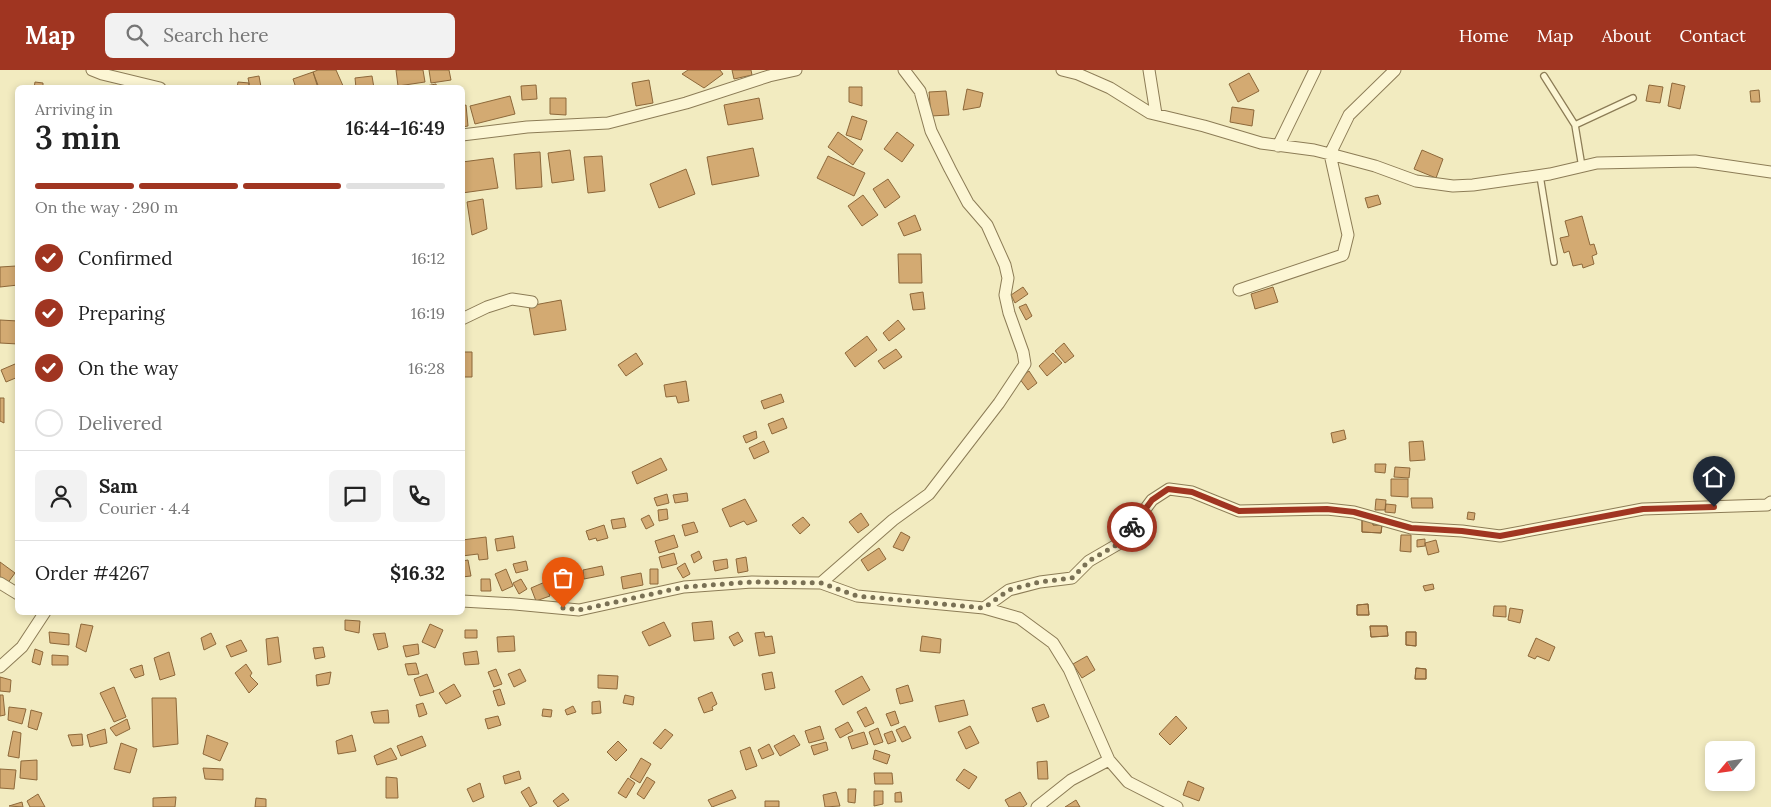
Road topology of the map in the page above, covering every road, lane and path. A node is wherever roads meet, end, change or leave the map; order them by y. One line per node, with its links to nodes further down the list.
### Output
1 (92, 70): 9 (street)
2 (796, 70): 13 (street)
3 (904, 70): 24 (street)
4 (1062, 70): 11 (street)
5 (1148, 70): 11 (street)
6 (1315, 70): 14 (street)
7 (1395, 70): 15 (street)
8 (1544, 76): 12 (lane)
9 (148, 85)
10 (1633, 98): 12 (lane)
11 (1156, 114): 14 (street)
12 (1575, 125): 16 (lane)
13 (465, 135)
14 (1278, 146): 15 (street)
15 (1330, 154): 18 (street); 20 (street)
16 (1582, 166): 17 (street); 18 (street)
17 (1771, 172)
18 (1540, 176): 19 (lane)
19 (1554, 262)
20 (1239, 290)
21 (532, 302): 22 (street)
22 (465, 318)
23 (1771, 502): 28 (street)
24 (821, 583): 27 (street); 28 (street)
25 (0, 584): 26 (street)
26 (15, 592)
27 (465, 601)
28 (984, 608): 31 (street)
29 (43, 615): 30 (street)
30 (0, 667)
31 (1109, 760): 32 (street); 33 (street)
32 (1037, 807)
33 (1177, 807)

